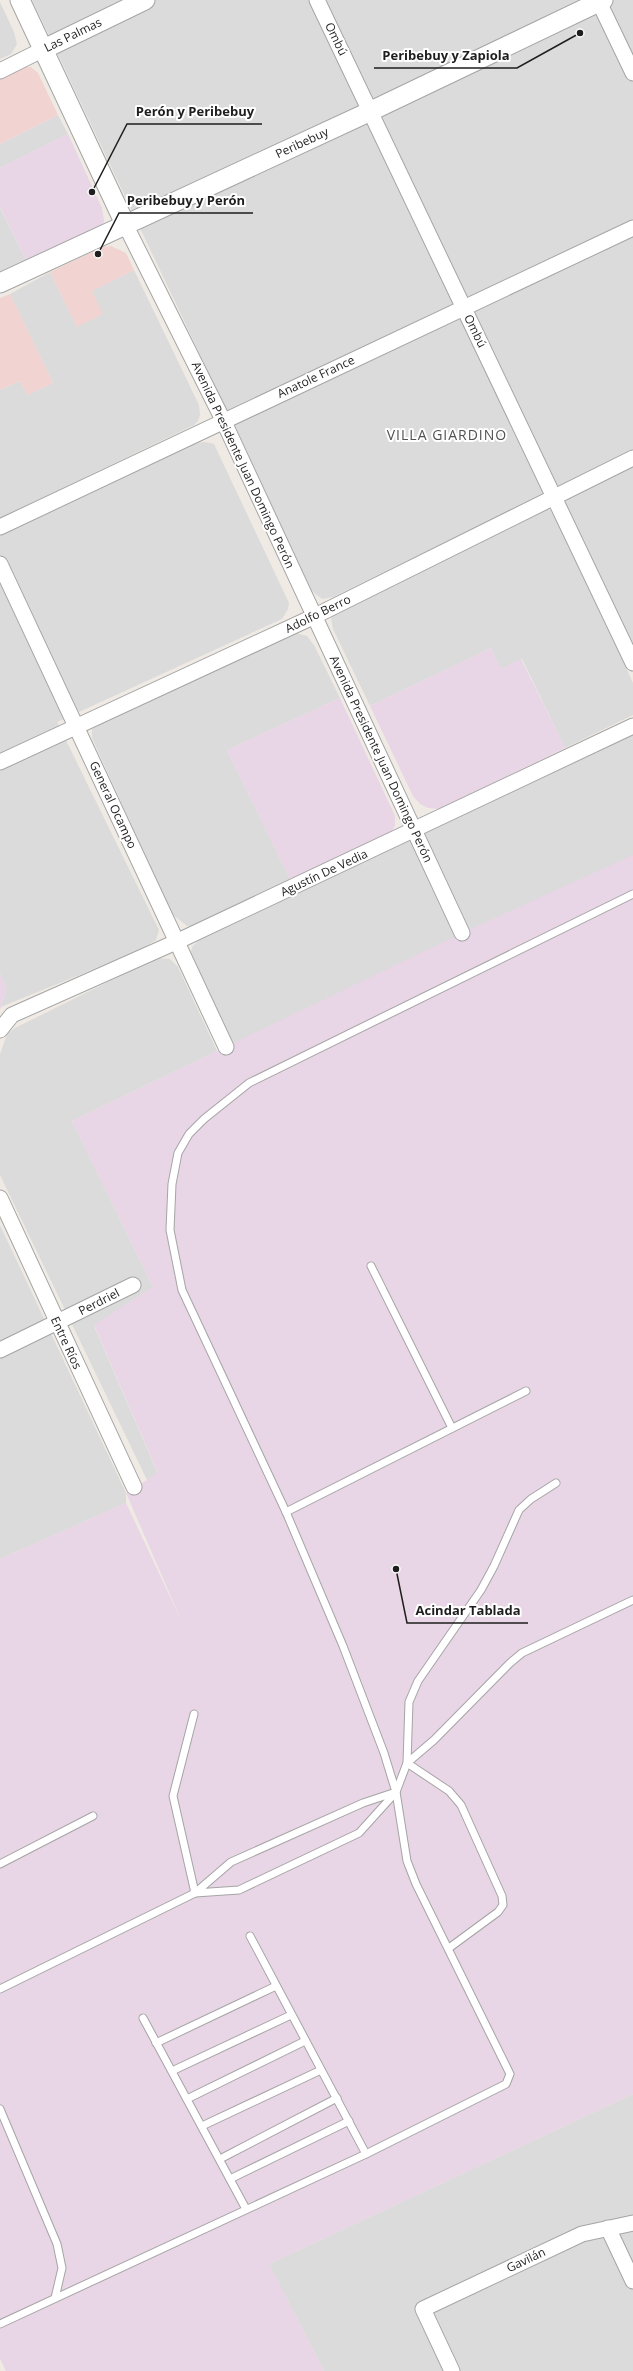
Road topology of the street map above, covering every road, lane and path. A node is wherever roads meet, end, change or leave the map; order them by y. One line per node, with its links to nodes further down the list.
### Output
1 (20, 0): 5 (street, Avenida Presidente Juan Domingo Perón)
2 (145, 0): 5 (street, Las Palmas)
3 (317, 0): 8 (street, Ombú)
4 (600, 1): 7 (street); 8 (street, Peribebuy)
5 (44, 49): 6 (street, Las Palmas); 9 (street, Avenida Presidente Juan Domingo Perón)
6 (0, 71)
7 (633, 73)
8 (371, 111): 9 (street, Peribebuy); 12 (street, Ombú)
9 (126, 226): 11 (street, Peribebuy); 13 (street, Avenida Presidente Juan Domingo Perón)
10 (633, 228): 12 (street, Anatole France)
11 (0, 283)
12 (464, 309): 13 (street, Anatole France); 15 (street, Ombú)
13 (223, 420): 16 (street, Anatole France); 18 (street, Avenida Presidente Juan Domingo Perón)
14 (633, 458): 15 (street, Adolfo Berro)
15 (554, 496): 18 (street, Adolfo Berro); 19 (street, Ombú)
16 (0, 527)
17 (0, 564): 21 (street, General Ocampo)
18 (314, 616): 21 (street, Adolfo Berro); 23 (street, Avenida Presidente Juan Domingo Perón)
19 (633, 663)
20 (633, 726): 23 (street, Agustín De Vedia)
21 (77, 728): 22 (street, Adolfo Berro); 26 (street, General Ocampo)
22 (0, 762)
23 (414, 831): 25 (street, Avenida Presidente Juan Domingo Perón); 26 (street, Agustín De Vedia)
24 (633, 894): 38 (lane)
25 (462, 933)
26 (176, 942): 27 (street, Agustín De Vedia); 28 (street, General Ocampo)
27 (0, 1030)
28 (226, 1047)
29 (0, 1198): 32 (street, Entre Ríos)
30 (370, 1266): 35 (lane)
31 (133, 1285): 32 (street, Perdriel)
32 (57, 1323): 33 (street, Perdriel); 37 (street, Entre Ríos)
33 (0, 1350)
34 (526, 1391): 35 (lane)
35 (452, 1428): 38 (lane)
36 (556, 1483): 41 (lane)
37 (134, 1487)
38 (286, 1512): 42 (lane)
39 (633, 1600): 41 (lane)
40 (194, 1714): 45 (lane)
41 (407, 1763): 42 (lane); 47 (lane)
42 (396, 1792): 45 (lane); 45 (lane); 47 (lane)
43 (93, 1816): 44 (lane)
44 (0, 1864)
45 (195, 1894): 49 (lane)
46 (250, 1936): 48 (lane)
47 (448, 1948): 61 (lane)
48 (276, 1986): 50 (lane); 53 (lane)
49 (0, 1989)
50 (291, 2015): 52 (lane); 55 (lane)
51 (143, 2018): 53 (lane)
52 (305, 2041): 54 (lane); 57 (lane)
53 (156, 2043): 55 (lane)
54 (321, 2070): 56 (lane); 60 (lane)
55 (172, 2071): 57 (lane)
56 (336, 2098): 59 (lane); 62 (lane)
57 (187, 2099): 60 (lane)
58 (0, 2109): 68 (lane)
59 (349, 2121): 61 (lane); 63 (lane)
60 (202, 2126): 62 (lane)
61 (366, 2154): 64 (lane)
62 (220, 2159): 63 (lane)
63 (230, 2179): 64 (lane)
64 (246, 2209): 68 (lane)
65 (633, 2223): 66 (street, Gavilán)
66 (608, 2228): 67 (street); 70 (street, Gavilán)
67 (633, 2281)
68 (54, 2298): 69 (lane)
69 (0, 2324)
70 (452, 2371)

